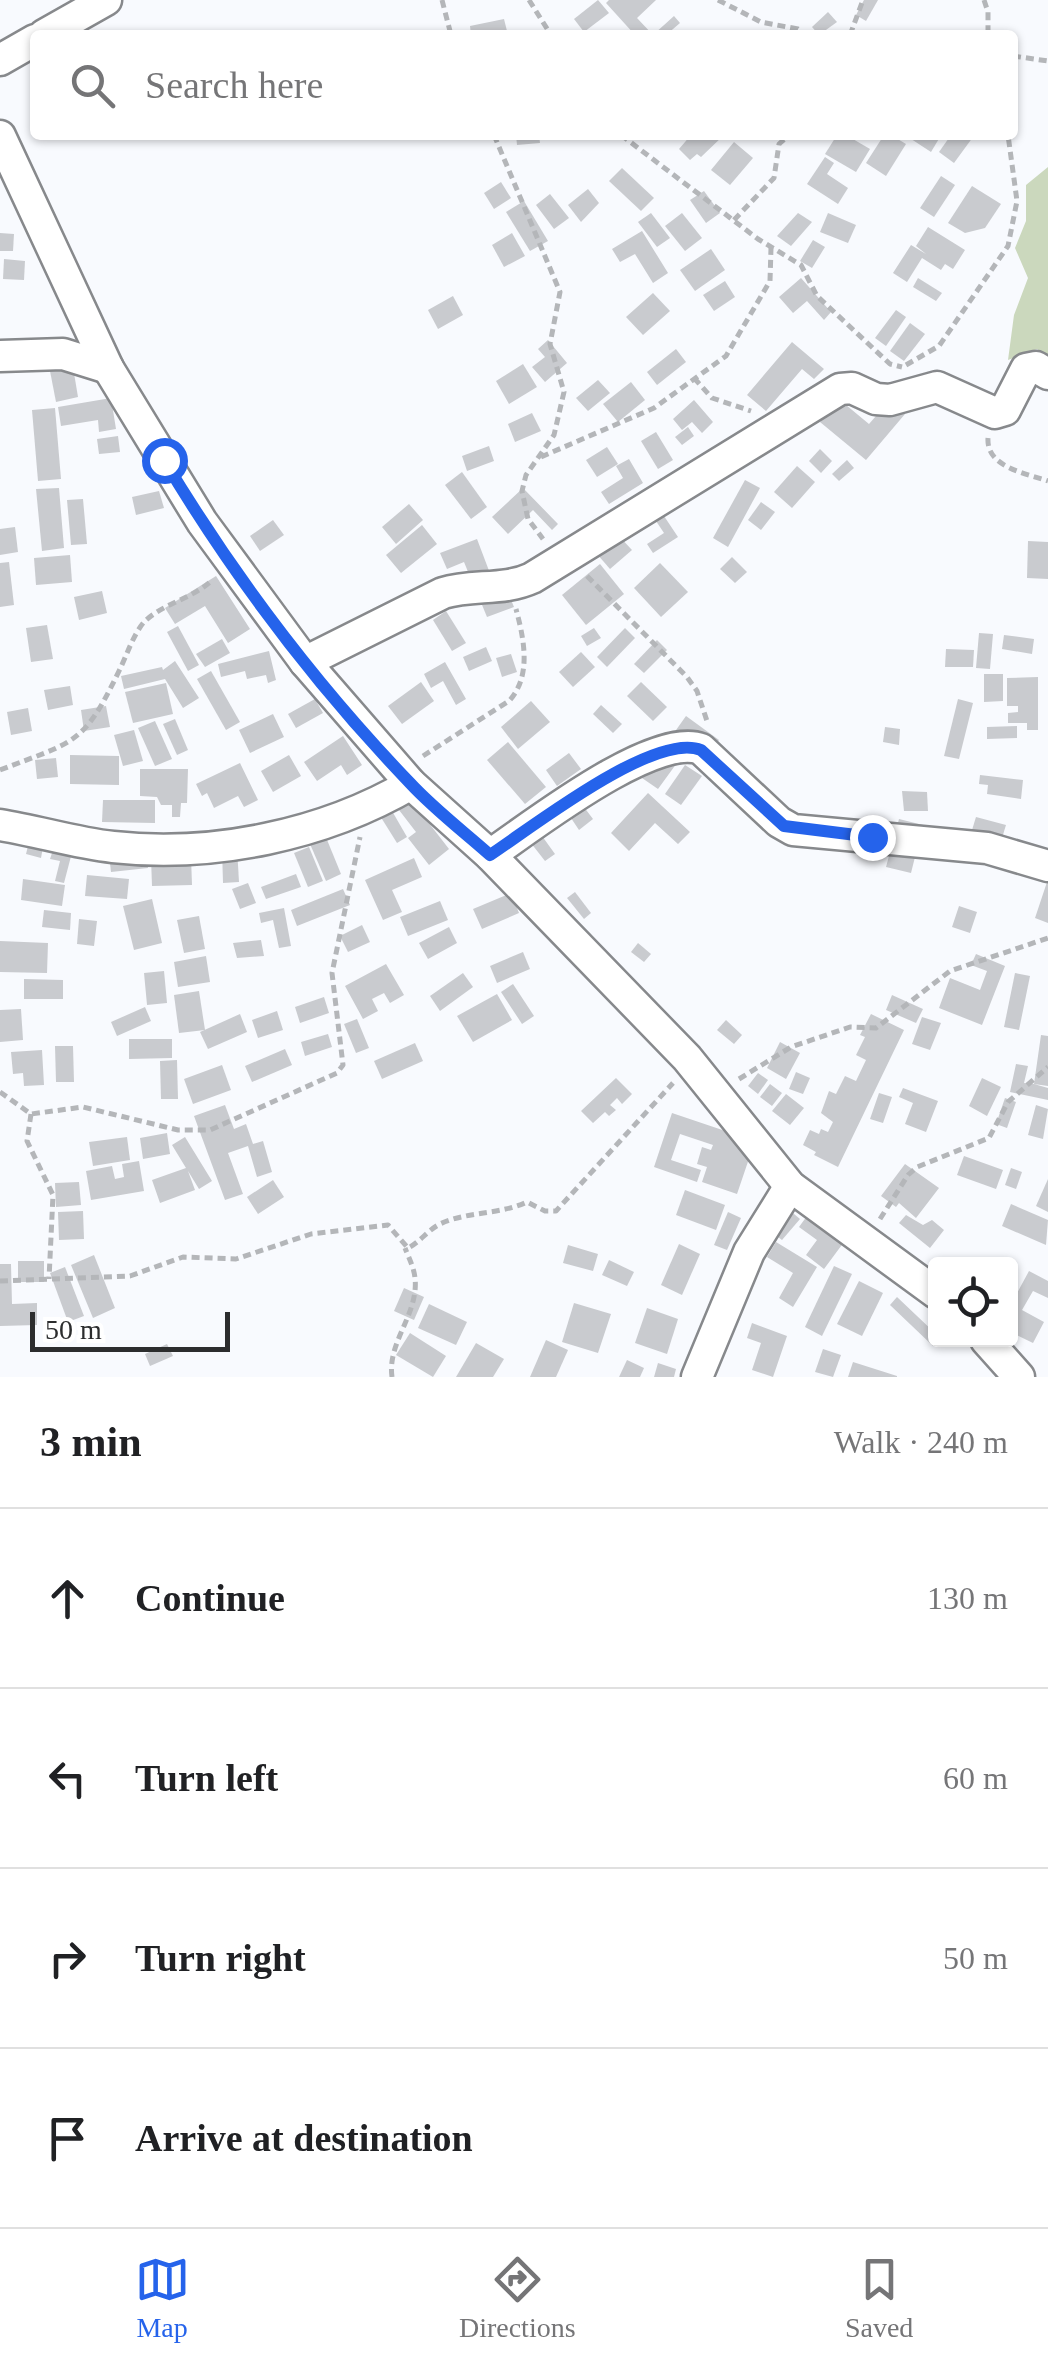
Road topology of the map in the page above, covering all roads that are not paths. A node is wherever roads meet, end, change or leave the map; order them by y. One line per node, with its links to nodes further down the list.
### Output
1 (106, 0): 2 (street)
2 (53, 30)
3 (30, 43): 4 (street)
4 (0, 60)
5 (0, 136): 7 (street)
6 (0, 356): 7 (street)
7 (108, 368): 9 (street)
8 (1048, 374): 9 (street)
9 (305, 662): 10 (street)
10 (405, 777): 11 (street); 12 (street)
11 (0, 824)
12 (490, 855): 13 (street); 14 (street)
13 (1048, 866)
14 (790, 1186): 15 (street); 17 (street)
15 (928, 1286)
16 (992, 1347): 18 (street)
17 (697, 1377)
18 (1019, 1377)

